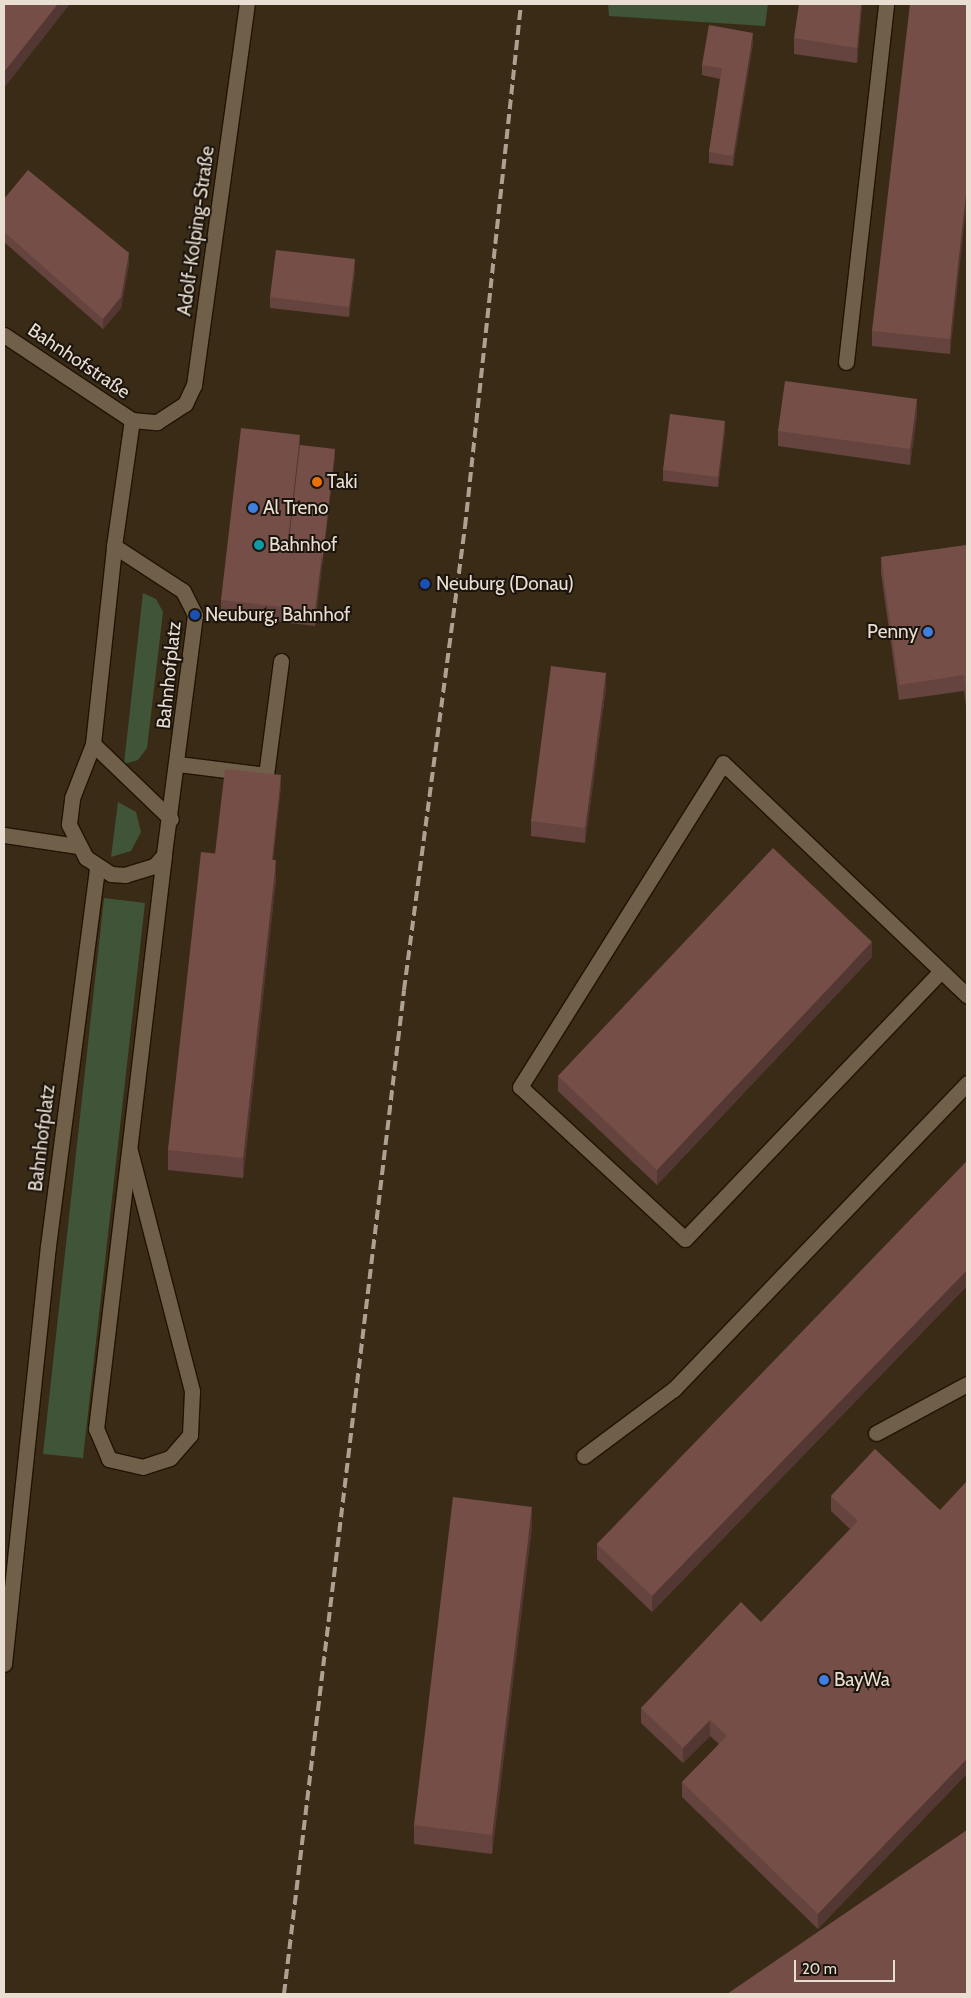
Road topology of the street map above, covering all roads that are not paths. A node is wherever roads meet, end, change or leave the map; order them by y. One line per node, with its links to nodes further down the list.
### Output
1 (247, 4): 5 (street, Adolf-Kolping-Straße)
2 (886, 4): 4 (street)
3 (4, 335): 5 (street, Bahnhofstraße)
4 (846, 362)
5 (132, 420): 6 (street)
6 (114, 546): 8 (street); 9 (street, Bahnhofplatz)
7 (281, 662): 9 (street)
8 (93, 744): 10 (street); 12 (street)
9 (178, 764): 10 (street, Bahnhofplatz)
10 (171, 819): 13 (street, Bahnhofplatz)
11 (4, 835): 12 (street)
12 (77, 846): 14 (street)
13 (164, 856): 14 (street); 18 (street, Bahnhofplatz)
14 (97, 868): 22 (street, Bahnhofplatz)
15 (940, 972): 15 (street); 16 (street)
16 (967, 995)
17 (967, 1084): 21 (street)
18 (130, 1150): 18 (street, Bahnhofplatz)
19 (967, 1384): 20 (street)
20 (876, 1433)
21 (584, 1456)
22 (4, 1664)

